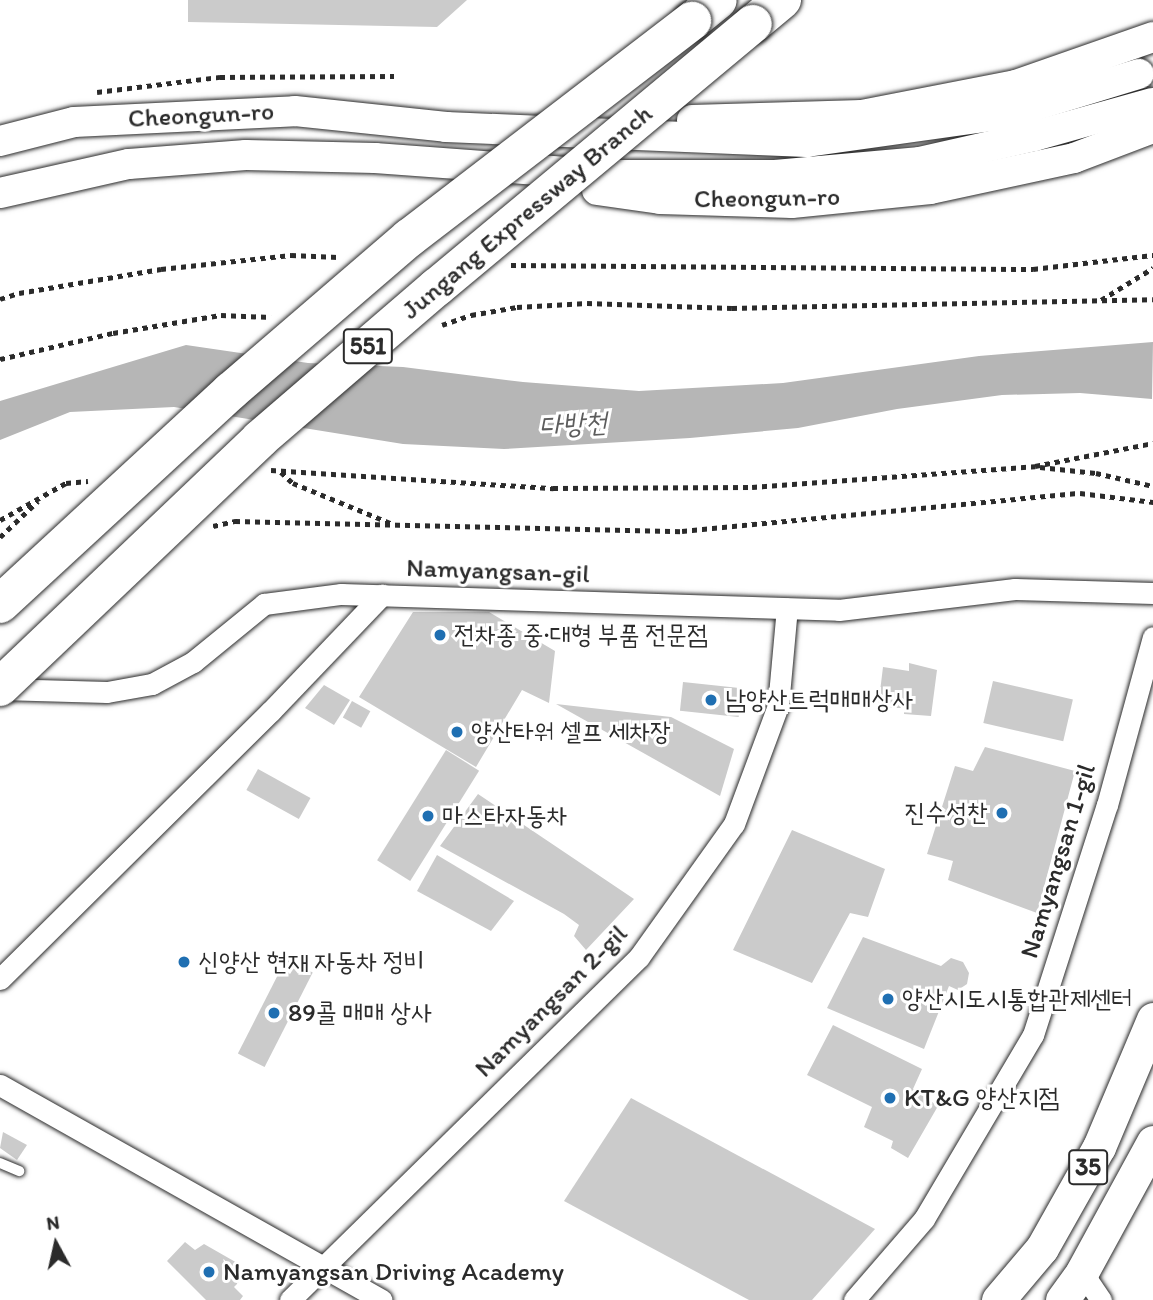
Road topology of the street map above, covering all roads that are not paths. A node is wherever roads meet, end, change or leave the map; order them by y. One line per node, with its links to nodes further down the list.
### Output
1 (782, 0): 18 (highway, Jungang Expressway Branch / 551, bridge)
2 (693, 9): 15 (highway, Jungang Expressway Branch / 551, bridge)
3 (1153, 37): 6 (main road, Cheongun-ro)
4 (1139, 74): 6 (main road, Cheongun-ro)
5 (1152, 103): 10 (main road, Cheongun-ro)
6 (446, 127): 8 (main road, Cheongun-ro)
7 (1153, 128): 11 (main road, Cheongun-ro)
8 (0, 141)
9 (1153, 144): 11 (main road)
10 (375, 158): 11 (main road, Cheongun-ro); 12 (main road, Cheongun-ro)
11 (1074, 158)
12 (0, 193)
13 (1153, 593): 16 (street, Namyangsan-gil)
14 (382, 595): 16 (street, Namyangsan-gil); 18 (street); 19 (street, Namyangsan-gil)
15 (0, 604)
16 (787, 608): 25 (street, Namyangsan 2-gil)
17 (1153, 638): 29 (street, Namyangsan 1-gil)
18 (0, 688)
19 (0, 979)
20 (1153, 1019): 30 (main road, 35)
21 (0, 1085): 25 (street)
22 (1153, 1142): 26 (main road, 35)
23 (0, 1163): 24 (lane)
24 (19, 1171)
25 (322, 1269): 27 (street, Namyangsan 2-gil); 28 (street)
26 (1082, 1272): 31 (main road, 35); 32 (street)
27 (290, 1300)
28 (382, 1300)
29 (854, 1300)
30 (998, 1300)
31 (1062, 1300)
32 (1101, 1300)

